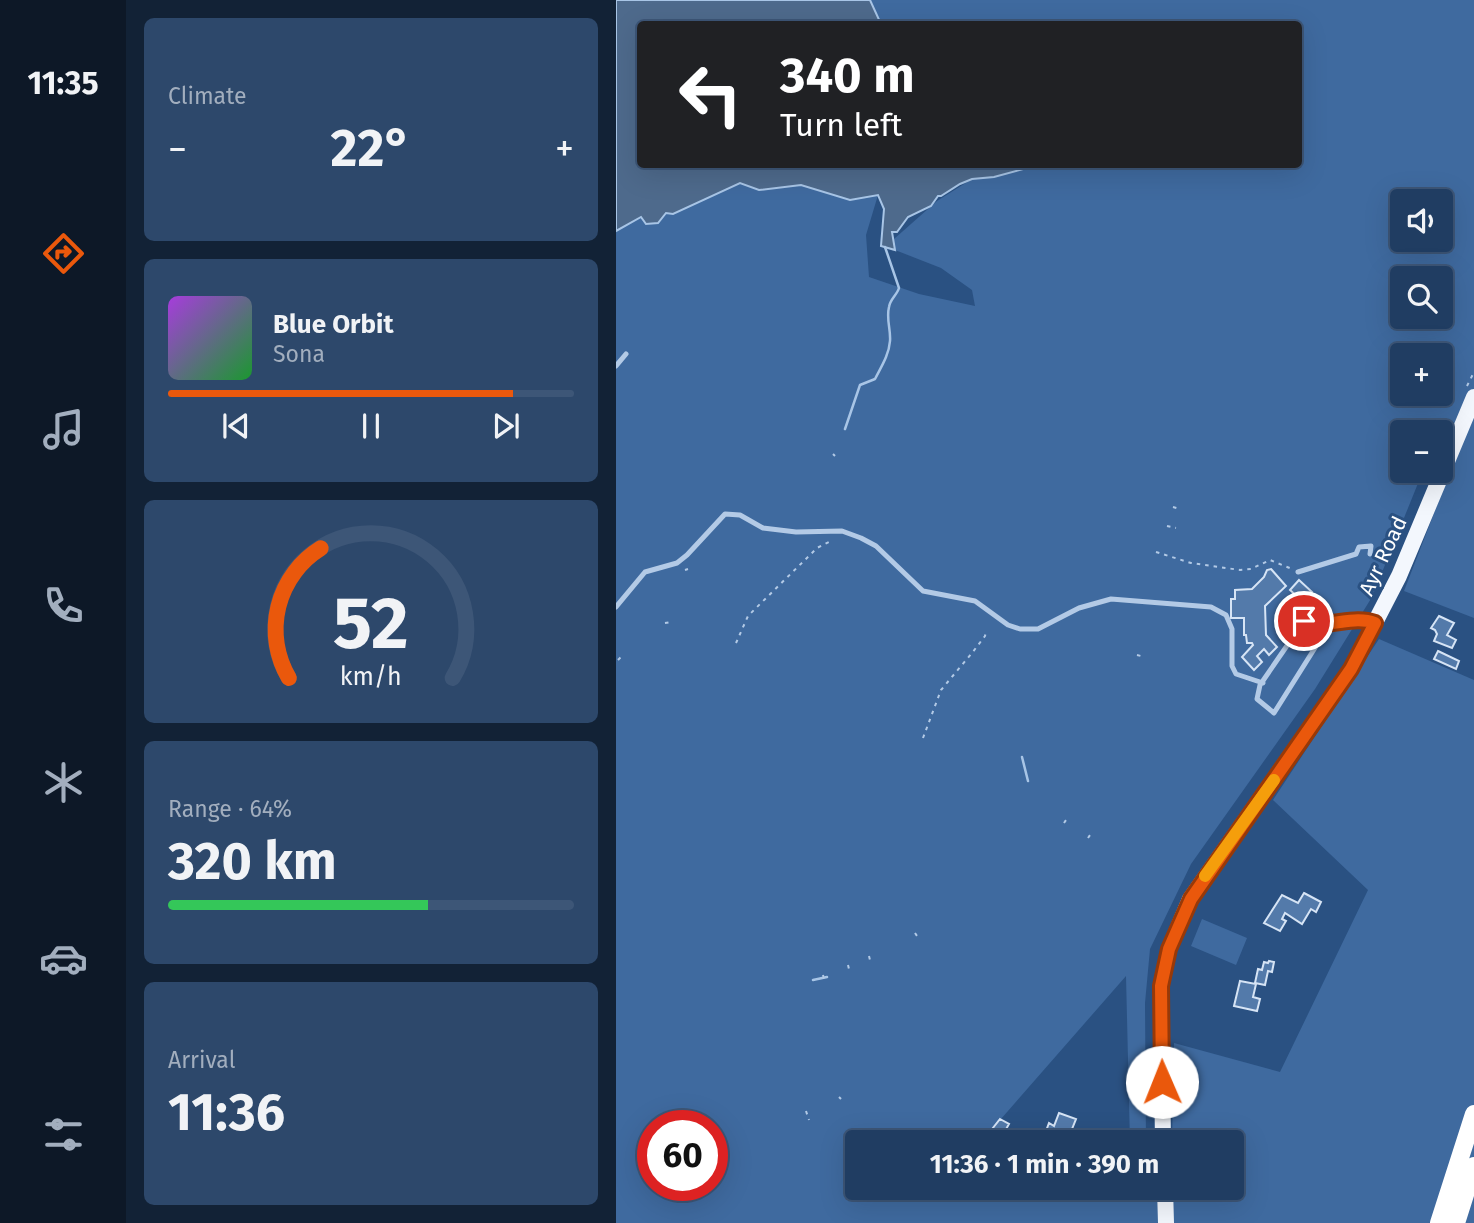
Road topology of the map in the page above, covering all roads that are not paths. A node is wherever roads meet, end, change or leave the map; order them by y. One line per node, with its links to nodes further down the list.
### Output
1 (626, 354): 2 (lane)
2 (616, 366)
3 (1474, 397): 9 (main road, Ayr Road)
4 (1370, 554): 5 (lane)
5 (1295, 570)
6 (616, 607): 11 (lane)
7 (1286, 615): 8 (lane)
8 (1304, 621): 10 (lane); 11 (lane)
9 (1375, 623): 10 (lane); 13 (main road, Ayr Road)
10 (1330, 624): 11 (lane)
11 (1262, 682)
12 (1474, 1114): 17 (highway)
13 (1163, 1130)
14 (1474, 1166): 18 (highway)
15 (1165, 1200): 16 (main road)
16 (1166, 1223)
17 (1439, 1223)
18 (1456, 1223)

